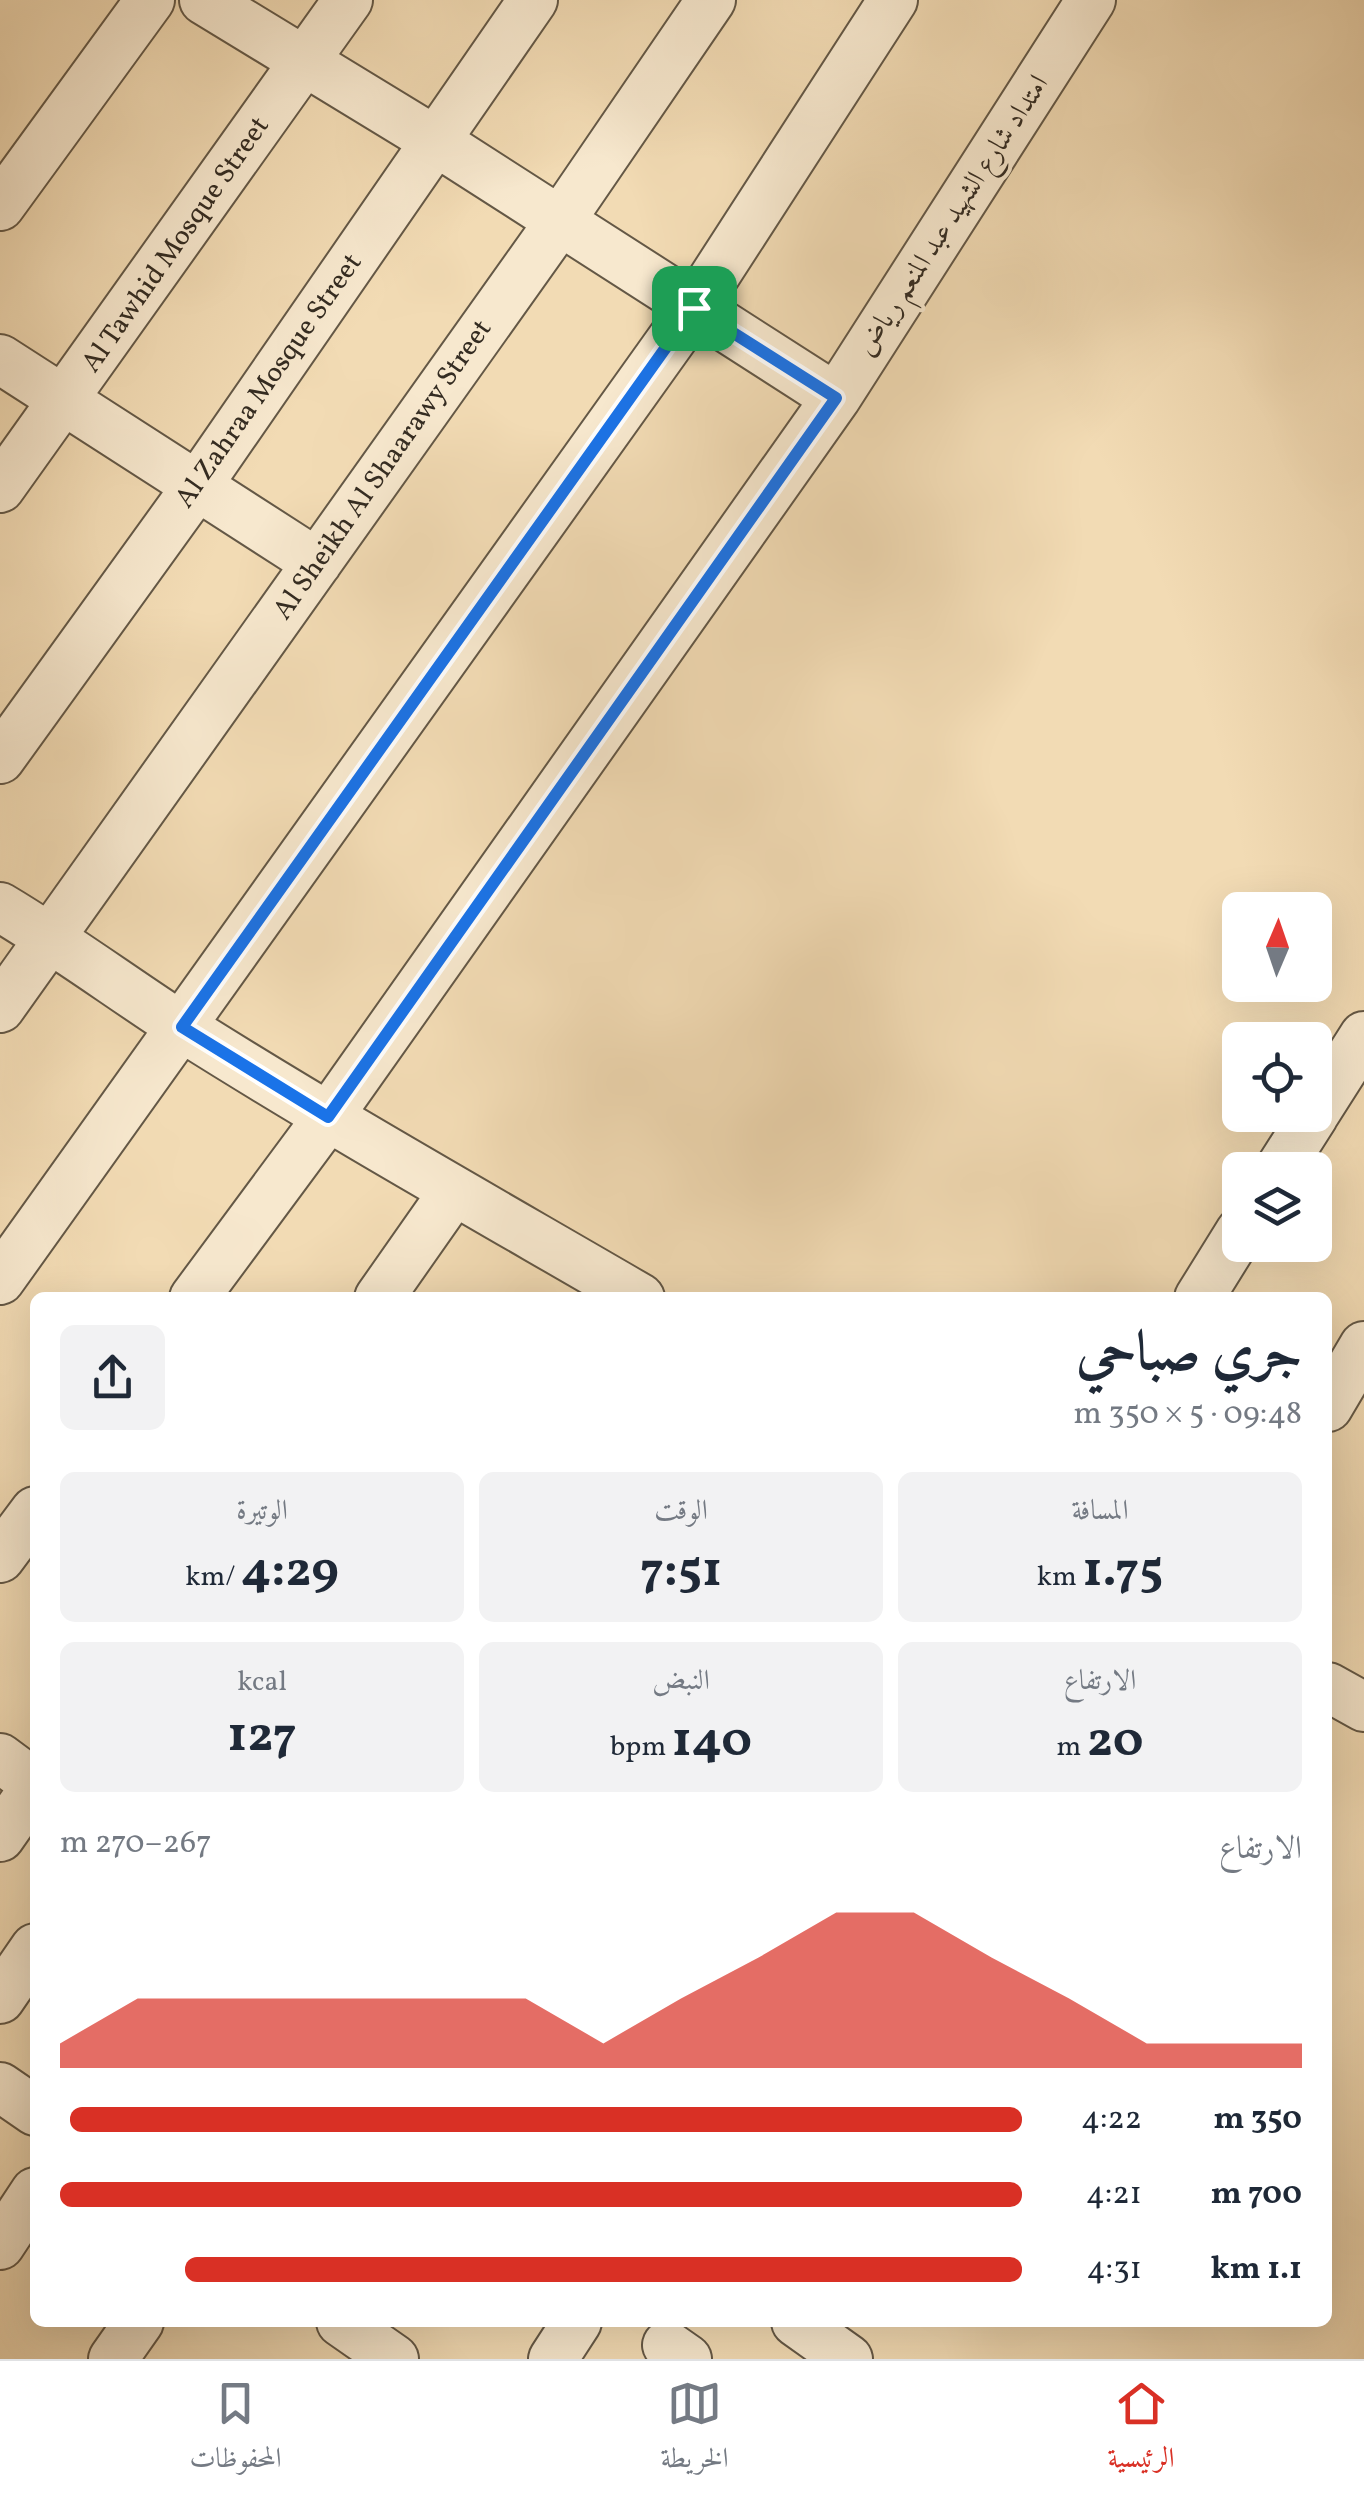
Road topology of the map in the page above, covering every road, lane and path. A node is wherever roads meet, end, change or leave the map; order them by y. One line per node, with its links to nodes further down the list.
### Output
1 (150, 0): 10 (street)
2 (204, 0): 8 (street)
3 (348, 0): 8 (street, Al Tawhid Mosque Street)
4 (533, 0): 9 (street, Al Zahraa Mosque Street)
5 (711, 0): 11 (street, Al Sheikh Al Shaarawy Street)
6 (893, 0): 12 (street)
7 (1091, 0): 14 (street, امتداد شارع الشهيد عبد المنعم رياض)
8 (305, 62): 9 (street); 15 (street, Al Tawhid Mosque Street)
9 (436, 142): 11 (street); 16 (street, Al Zahraa Mosque Street)
10 (0, 206)
11 (560, 222): 12 (street); 18 (street, Al Sheikh Al Shaarawy Street)
12 (694, 308): 14 (street); 23 (street)
13 (0, 359): 15 (street)
14 (836, 398): 26 (street, امتداد شارع الشهيد عبد المنعم رياض)
15 (65, 401): 16 (street); 17 (street, Al Tawhid Mosque Street)
16 (197, 486): 18 (street); 19 (street, Al Zahraa Mosque Street)
17 (0, 488)
18 (318, 563): 21 (street, Al Sheikh Al Shaarawy Street)
19 (0, 759)
20 (0, 907): 21 (street)
21 (51, 937): 22 (street, Al Sheikh Al Shaarawy Street); 23 (street)
22 (0, 1008)
23 (182, 1027): 26 (street); 29 (street)
24 (1364, 1036): 25 (street)
25 (1332, 1086)
26 (328, 1117): 27 (street); 31 (street, امتداد شارع الشهيد عبد المنعم رياض)
27 (454, 1191): 30 (street); 32 (street)
28 (1222, 1261): 34 (street)
29 (0, 1280)
30 (580, 1283): 33 (street)
31 (198, 1292)
32 (383, 1292)
33 (616, 1292)
34 (1203, 1292)
35 (1364, 1346): 36 (street)
36 (1332, 1400)
37 (30, 1518): 38 (street)
38 (0, 1558)
39 (1332, 1689): 40 (street)
40 (1364, 1707)
41 (0, 1758): 42 (street)
42 (30, 1781)
43 (30, 1792): 44 (street)
44 (0, 1837)
45 (30, 1955): 46 (street)
46 (0, 1998)
47 (0, 2087): 48 (street)
48 (30, 2108)
49 (30, 2199): 50 (street)
50 (0, 2244)
51 (348, 2327): 54 (street)
52 (574, 2327): 55 (street)
53 (803, 2327): 56 (street)
54 (394, 2359)
55 (553, 2359)
56 (848, 2359)

